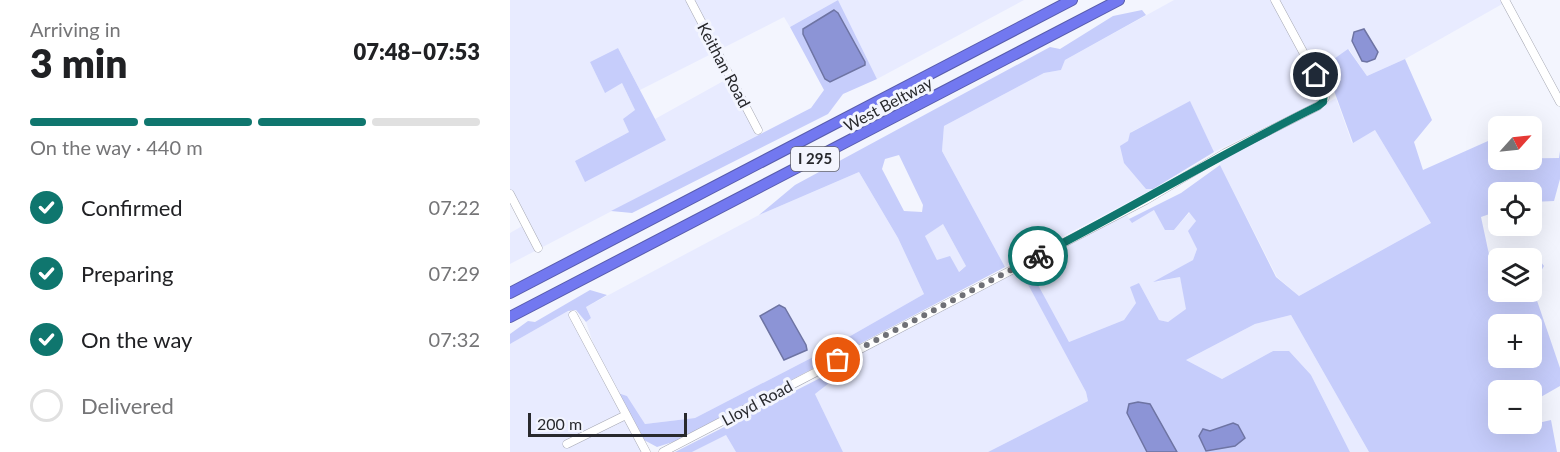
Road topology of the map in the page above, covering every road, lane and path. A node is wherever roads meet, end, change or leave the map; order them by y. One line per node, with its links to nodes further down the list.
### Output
1 (690, 0): 7 (street, Keithan Road)
2 (1072, 0): 10 (highway, West Beltway / I 295)
3 (1119, 0): 12 (highway, West Beltway / I 295)
4 (1275, 0): 16 (street, Lloyd Road)
5 (1505, 0): 6 (street)
6 (1560, 102)
7 (758, 130)
8 (510, 194): 9 (street)
9 (538, 248)
10 (510, 293)
11 (573, 315): 13 (street)
12 (510, 317)
13 (626, 415): 14 (street); 15 (street)
14 (567, 444)
15 (646, 452)
16 (663, 452)

